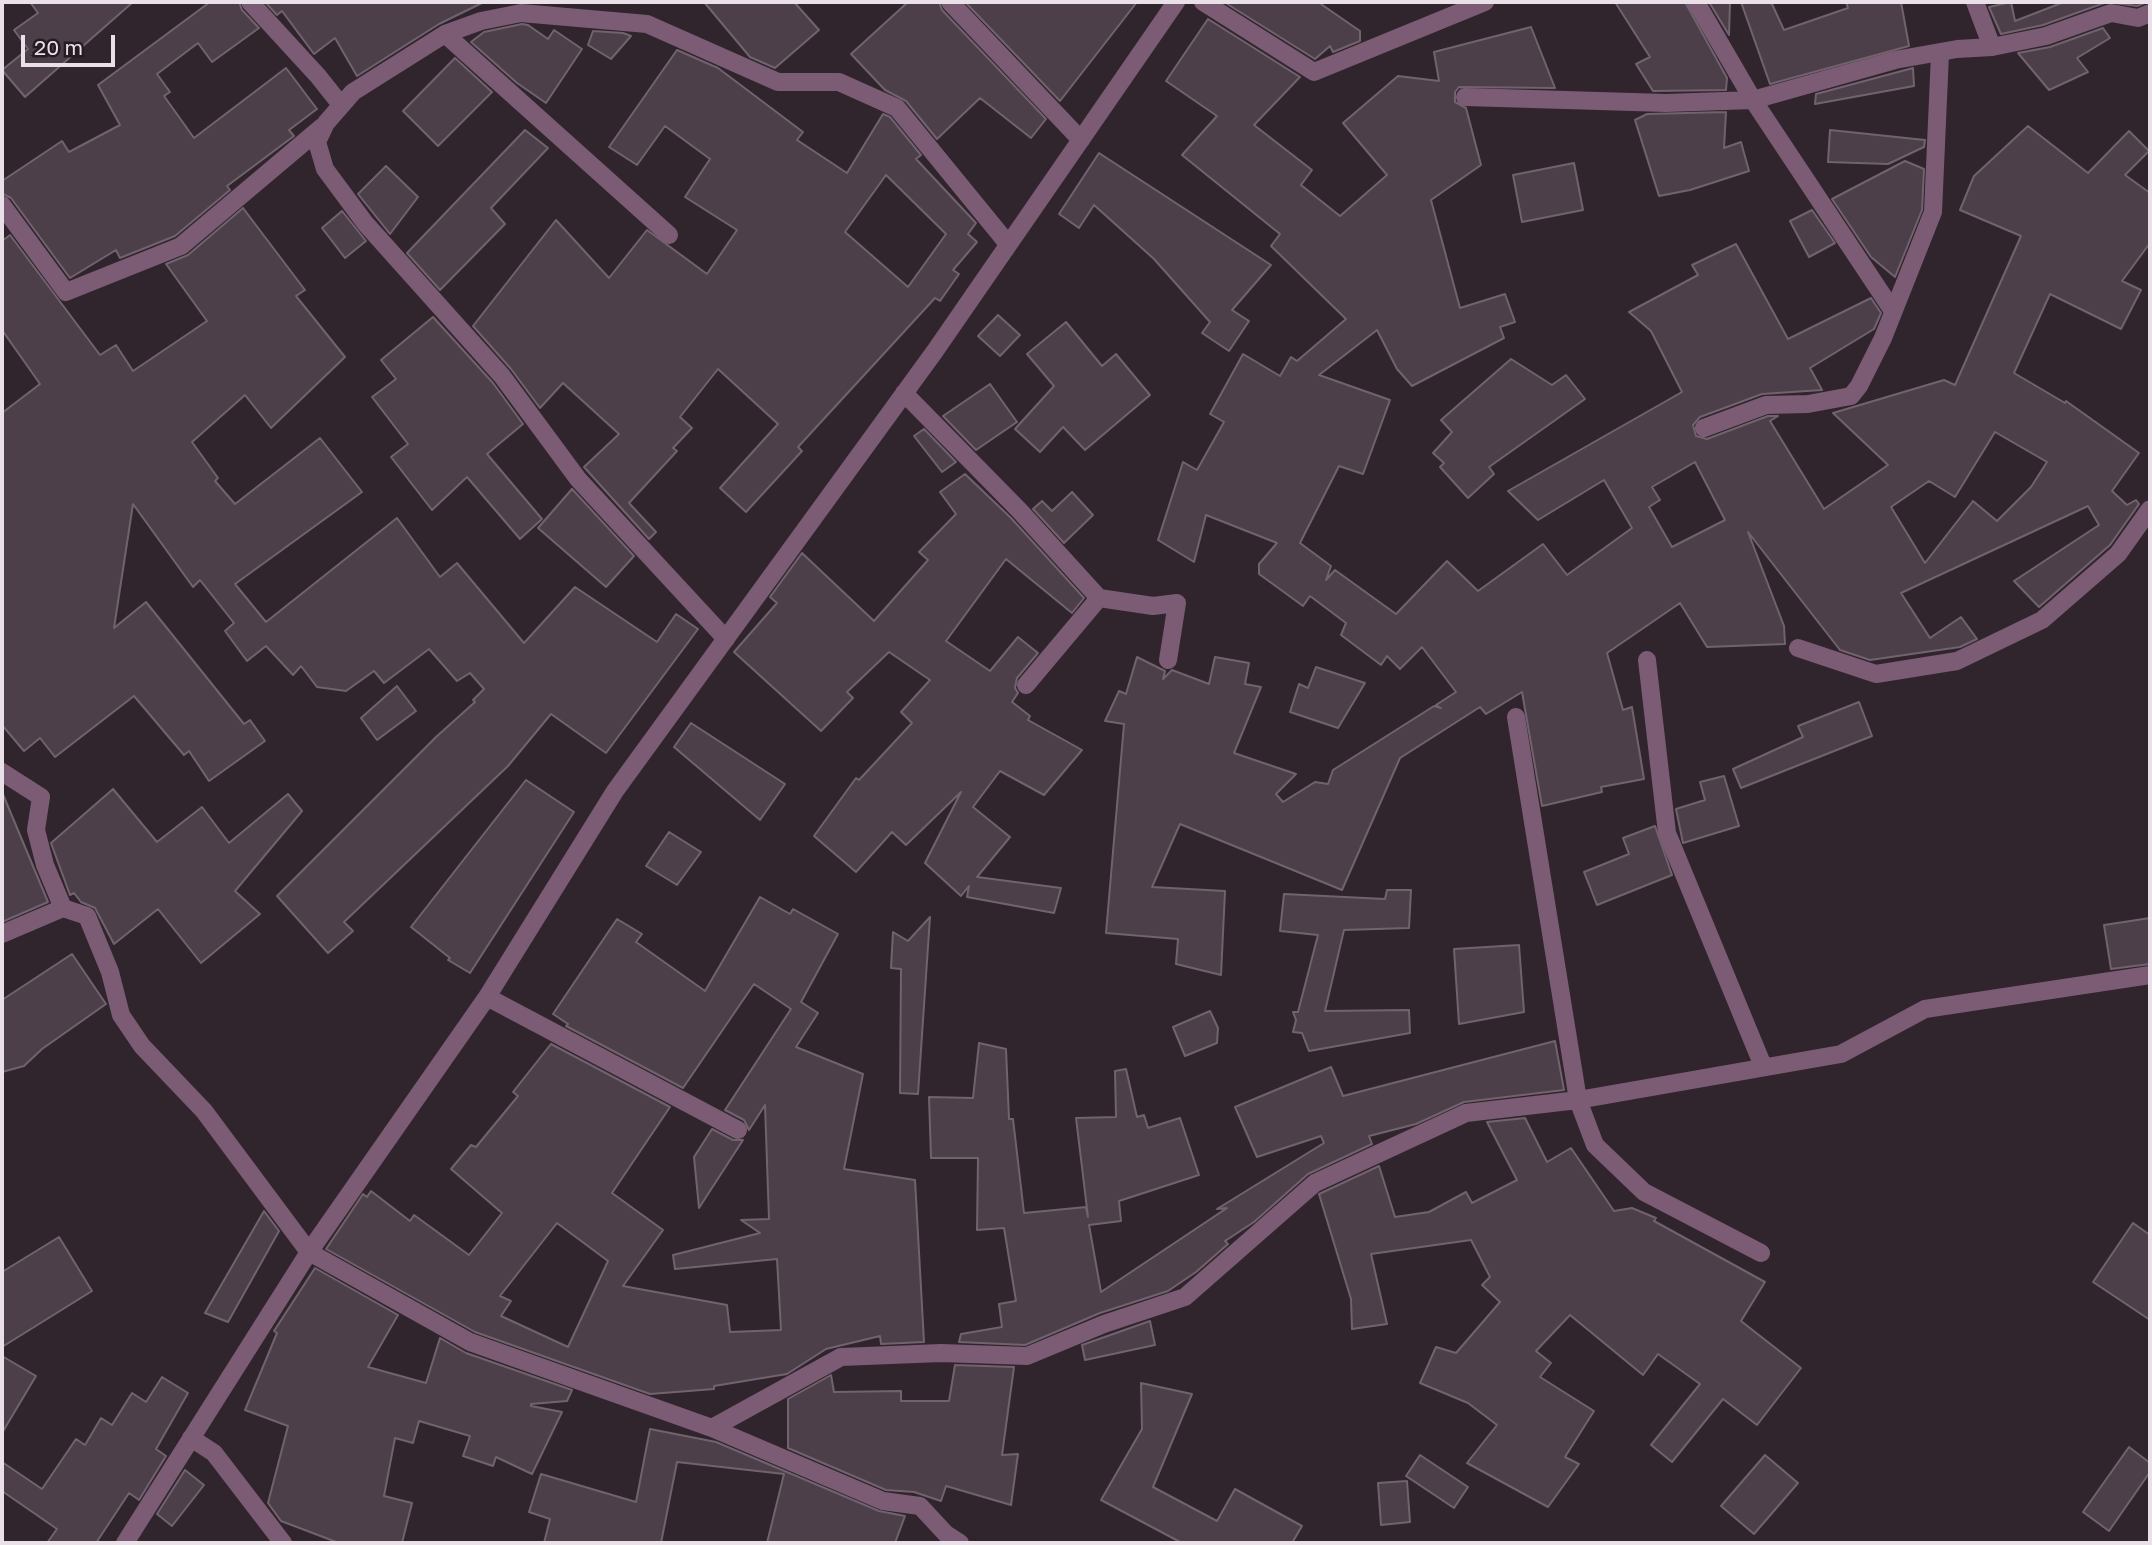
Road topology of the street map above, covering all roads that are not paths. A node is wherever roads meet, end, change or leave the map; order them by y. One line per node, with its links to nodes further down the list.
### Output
1 (250, 2): 14 (street)
2 (950, 2): 16 (street)
3 (1176, 2): 16 (street)
4 (1203, 2): 5 (street)
5 (1485, 2)
6 (1696, 2): 13 (street)
7 (1975, 2): 10 (street)
8 (2150, 13): 10 (street)
9 (444, 34): 14 (street); 18 (street); 19 (street)
10 (1992, 47): 11 (street)
11 (1940, 54): 13 (street); 20 (street)
12 (1465, 97): 13 (street)
13 (1753, 100): 20 (street)
14 (341, 105): 15 (street)
15 (326, 123): 17 (street); 25 (street)
16 (1081, 140): 19 (street)
17 (2, 205)
18 (669, 235)
19 (1008, 244): 21 (street)
20 (1894, 311): 22 (street)
21 (904, 393): 24 (street); 25 (street)
22 (1704, 428)
23 (2150, 509): 26 (street)
24 (1099, 598): 27 (street); 29 (street)
25 (726, 639): 35 (street)
26 (1798, 648)
27 (1168, 660)
28 (1647, 660): 36 (street)
29 (1026, 685)
30 (1516, 717): 37 (street)
31 (2, 772): 32 (street)
32 (63, 908): 33 (street); 39 (street)
33 (2, 934)
34 (2150, 975): 36 (street)
35 (487, 997): 38 (street); 39 (street)
36 (1763, 1066): 37 (street)
37 (1578, 1100): 40 (street); 41 (street)
38 (738, 1129)
39 (309, 1252): 41 (street); 42 (street)
40 (1761, 1253)
41 (712, 1428): 45 (street)
42 (191, 1438): 43 (street); 44 (street)
43 (125, 1543)
44 (283, 1543)
45 (960, 1543)

